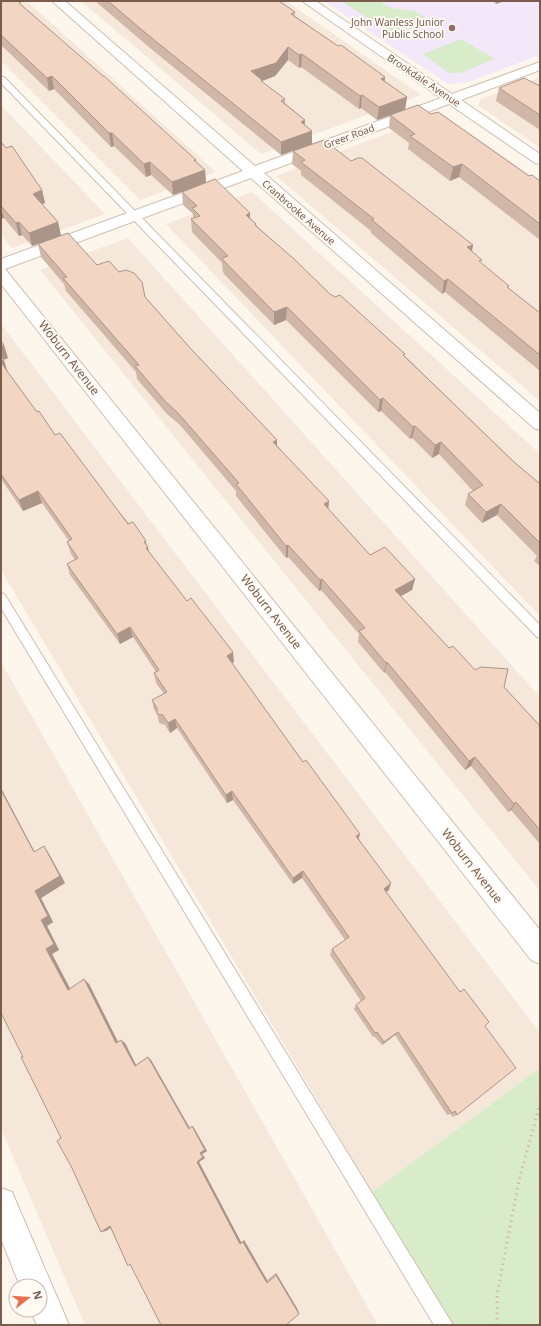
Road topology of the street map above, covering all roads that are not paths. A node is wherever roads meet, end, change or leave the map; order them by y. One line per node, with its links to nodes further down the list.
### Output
1 (58, 1): 7 (street, Cranbrooke Avenue)
2 (308, 1): 5 (street, Brookdale Avenue)
3 (540, 66): 5 (street, Greer Road)
4 (1, 79): 8 (lane)
5 (452, 99): 6 (street, Brookdale Avenue); 7 (street, Greer Road)
6 (540, 160)
7 (253, 172): 8 (street, Greer Road); 11 (street, Cranbrooke Avenue)
8 (136, 216): 9 (street, Greer Road); 13 (lane)
9 (1, 265)
10 (1, 273): 14 (street, Woburn Avenue)
11 (540, 423)
12 (1, 598): 19 (lane)
13 (540, 633)
14 (540, 951)
15 (1, 1203): 16 (street)
16 (33, 1278)
17 (48, 1315): 18 (street)
18 (52, 1325)
19 (444, 1325)

